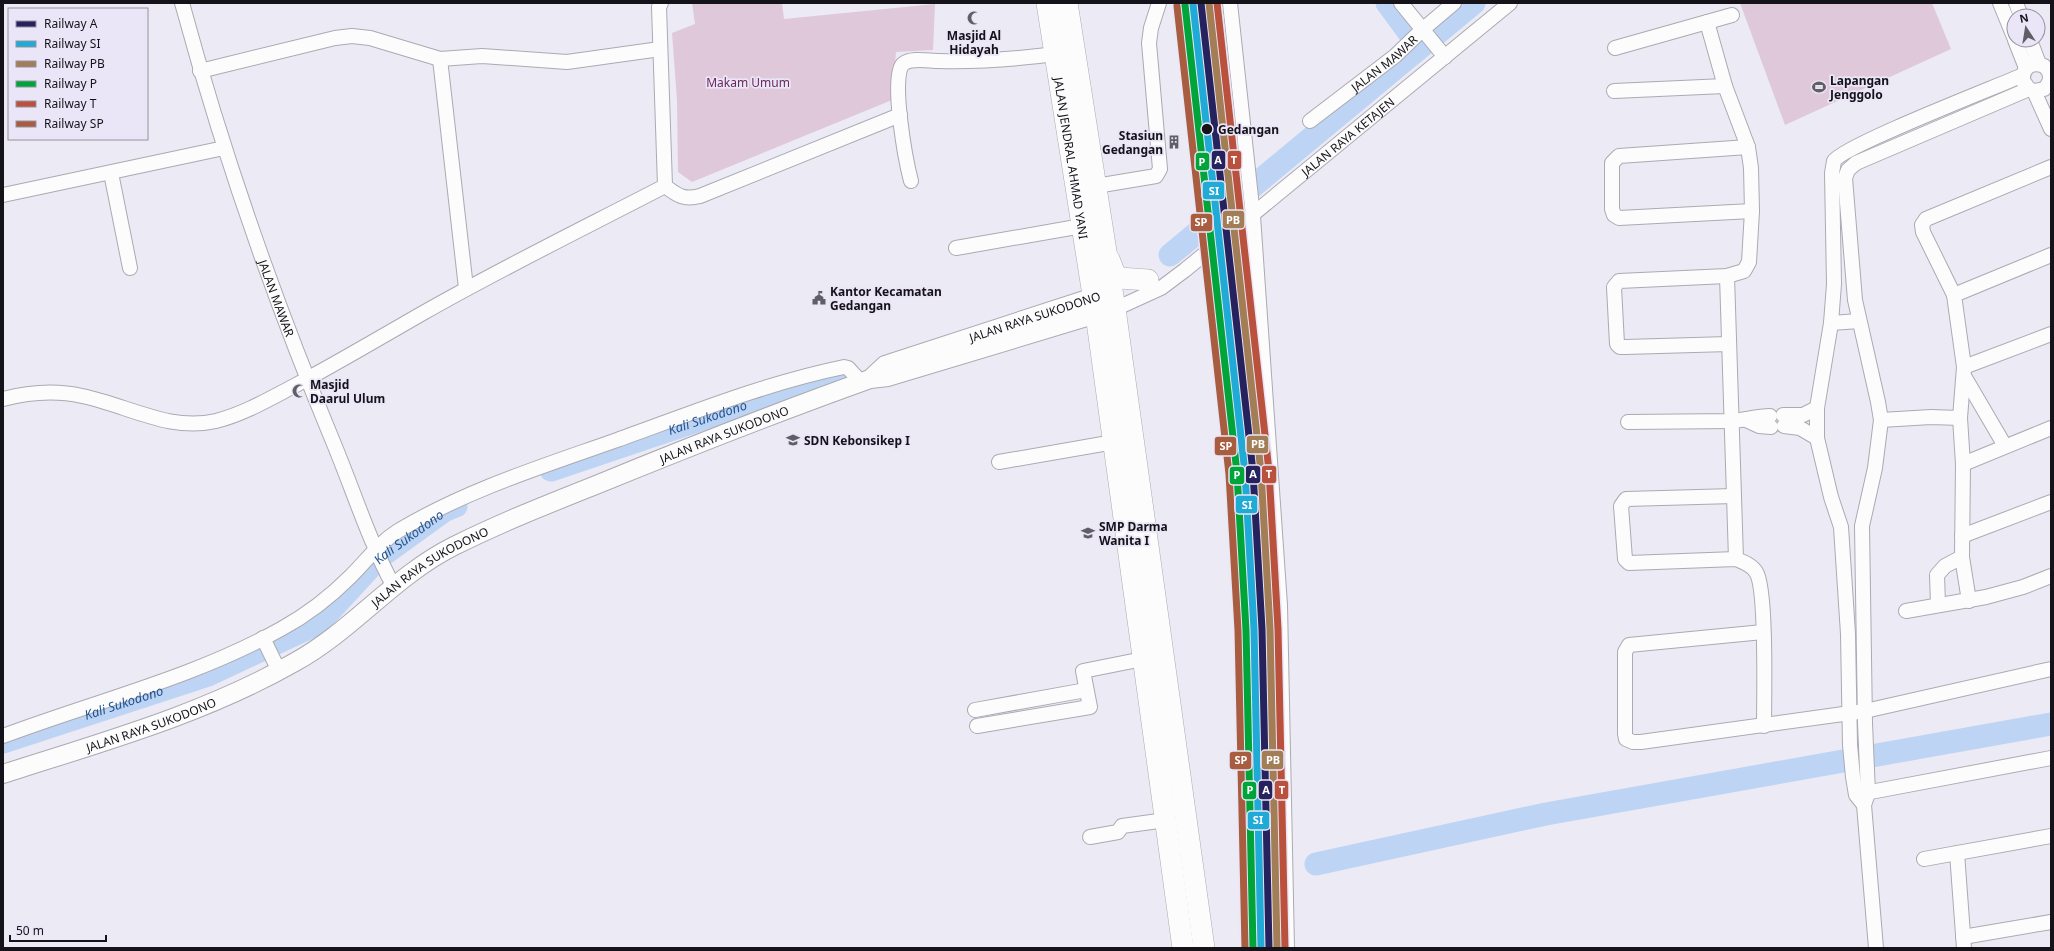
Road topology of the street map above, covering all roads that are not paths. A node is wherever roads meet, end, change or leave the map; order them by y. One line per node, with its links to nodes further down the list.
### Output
1 (182, 3): 23 (street, JALAN MAWAR)
2 (661, 3): 18 (street)
3 (1047, 3): 19 (highway, JALAN JENDRAL AHMAD YANI)
4 (1067, 3): 39 (highway, JALAN JENDRAL AHMAD YANI)
5 (1160, 3): 39 (street)
6 (1230, 3): 42 (street)
7 (1401, 3): 14 (street)
8 (1454, 3): 14 (street, JALAN MAWAR)
9 (1510, 3): 20 (street, JALAN RAYA KETAJEN)
10 (2000, 3): 12 (street)
11 (1732, 15): 13 (street)
12 (2006, 17)
13 (1707, 22): 15 (street); 25 (street)
14 (1425, 34): 20 (street); 29 (street, JALAN MAWAR)
15 (1615, 48)
16 (2022, 48): 22 (street)
17 (2032, 48): 22 (street)
18 (660, 49): 21 (street); 38 (street)
19 (1055, 54): 28 (street); 43 (highway, JALAN JENDRAL AHMAD YANI)
20 (1442, 54): 42 (street, JALAN RAYA KETAJEN)
21 (440, 59): 23 (street); 51 (street)
22 (2036, 67): 24 (street); 26 (street); 31 (street)
23 (200, 70): 34 (street, JALAN MAWAR)
24 (2050, 84): 26 (street)
25 (1725, 86): 27 (street); 32 (street)
26 (2031, 90): 30 (street); 33 (street)
27 (1614, 91)
28 (900, 115): 37 (street); 38 (street)
29 (1310, 120)
30 (2051, 129)
31 (1884, 134): 33 (street); 55 (street)
32 (1748, 147): 41 (street); 41 (street)
33 (1890, 147): 54 (street)
34 (224, 148): 36 (street); 59 (street, JALAN MAWAR)
35 (2051, 167): 52 (street)
36 (111, 173): 40 (street); 47 (street)
37 (911, 181)
38 (665, 186): 51 (street)
39 (1096, 186): 44 (highway, JALAN JENDRAL AHMAD YANI)
40 (3, 195)
41 (1752, 211): 49 (street)
42 (1253, 216): 48 (street, JALAN RAYA KETAJEN); 113 (street)
43 (1082, 226): 45 (street); 53 (highway, JALAN JENDRAL AHMAD YANI)
44 (1105, 247): 50 (highway); 53 (highway, JALAN JENDRAL AHMAD YANI)
45 (956, 248)
46 (2051, 255): 52 (street)
47 (130, 268)
48 (1185, 270): 50 (street, JALAN RAYA KETAJEN); 53 (street, JALAN RAYA KETAJEN)
49 (1726, 276): 57 (street); 57 (street)
50 (1148, 280): 53 (street, JALAN RAYA KETAJEN)
51 (466, 288): 59 (street)
52 (1954, 295): 58 (street)
53 (1104, 303): 60 (main road, JALAN RAYA SUKODONO); 70 (highway); 112 (highway)
54 (1859, 321): 55 (street); 64 (street)
55 (1831, 323): 62 (street)
56 (2051, 334): 58 (street)
57 (1729, 344): 65 (street)
58 (1964, 372): 63 (street); 71 (street)
59 (307, 379): 61 (street); 79 (street, JALAN MAWAR)
60 (865, 380): 79 (street); 83 (main road, JALAN RAYA SUKODONO)
61 (3, 399)
62 (1817, 408): 66 (street); 69 (street)
63 (1960, 418): 64 (street); 73 (street)
64 (1881, 420): 76 (street)
65 (1732, 421): 66 (street); 67 (street); 74 (street)
66 (1777, 421): 69 (street)
67 (1628, 422)
68 (2051, 428): 71 (street)
69 (1817, 438): 77 (street)
70 (1114, 442): 72 (street); 91 (highway)
71 (2005, 446): 73 (street)
72 (999, 462)
73 (1963, 464): 78 (street)
74 (1734, 496): 81 (street); 81 (street)
75 (2051, 502): 78 (street)
76 (1862, 526): 77 (street); 88 (street)
77 (1841, 527): 89 (street)
78 (1962, 536): 80 (street)
79 (377, 550): 83 (street, JALAN MAWAR); 90 (street)
80 (1962, 557): 84 (street); 85 (street)
81 (1736, 559): 87 (street)
82 (2051, 576): 84 (street)
83 (391, 580): 92 (main road, JALAN RAYA SUKODONO)
84 (1969, 600): 85 (street)
85 (1938, 605): 86 (street)
86 (1906, 611)
87 (1763, 632): 99 (street); 99 (street)
88 (1863, 633): 89 (street); 96 (street)
89 (1848, 634): 97 (street)
90 (264, 640): 92 (street); 100 (street)
91 (1143, 659): 94 (street); 104 (highway)
92 (277, 667): 102 (main road, JALAN RAYA SUKODONO)
93 (2051, 669): 96 (street)
94 (1086, 690): 95 (street); 98 (street)
95 (975, 710)
96 (1865, 711): 97 (street); 103 (street)
97 (1850, 713): 99 (street); 103 (street)
98 (977, 726)
99 (1764, 726)
100 (3, 736)
101 (2051, 758): 103 (street)
102 (3, 774)
103 (1863, 798): 114 (street)
104 (1166, 820): 106 (street); 111 (highway)
105 (2051, 836): 107 (street)
106 (1090, 837)
107 (1957, 853): 108 (street); 110 (street)
108 (1924, 858)
109 (2051, 922): 110 (street)
110 (1964, 943)
111 (1184, 948)
112 (1204, 948)
113 (1287, 948)
114 (1876, 948)

